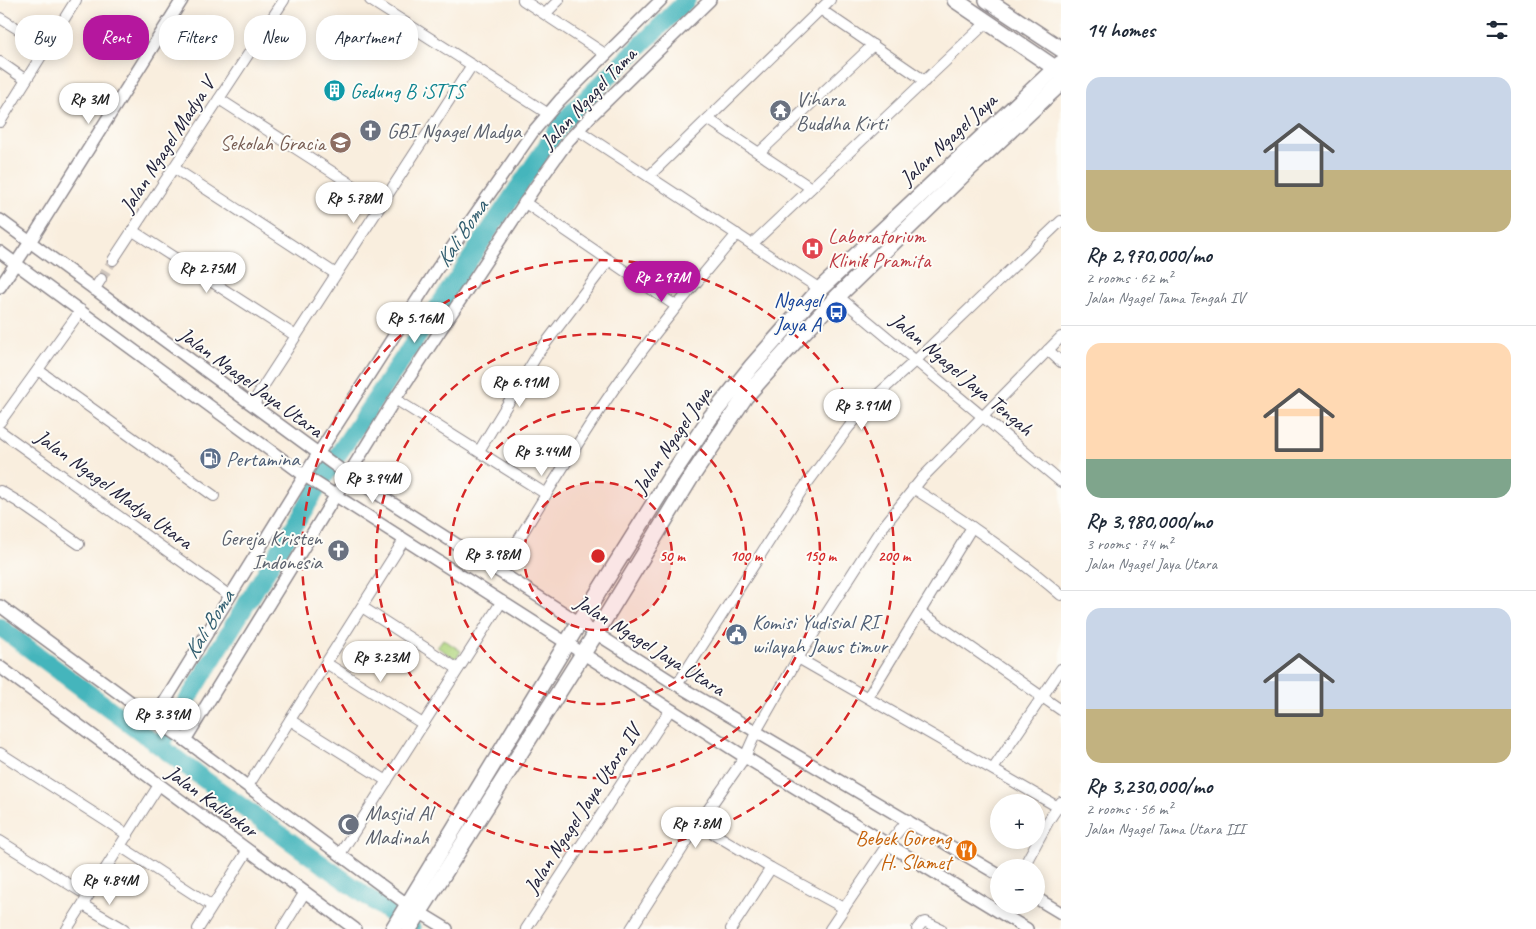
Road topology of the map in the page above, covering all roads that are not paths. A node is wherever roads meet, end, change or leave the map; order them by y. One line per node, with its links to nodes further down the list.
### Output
1 (182, 0): 42 (street)
2 (284, 0): 27 (street, Jalan Ngagel Madya V)
3 (370, 0): 23 (street)
4 (524, 0): 13 (street)
5 (559, 0): 13 (street)
6 (661, 0): 20 (street, Jalan Ngagel Tama)
7 (710, 0): 31 (street, Jalan Ngagel Tama)
8 (830, 0): 12 (street)
9 (955, 0): 16 (main road)
10 (987, 0): 19 (main road)
11 (71, 2): 14 (street)
12 (820, 9): 18 (street); 29 (street)
13 (545, 14): 20 (street)
14 (64, 15)
15 (0, 18): 17 (street)
16 (987, 22): 24 (main road); 26 (street)
17 (15, 27)
18 (873, 45): 26 (street); 32 (street)
19 (1061, 49)
20 (605, 54): 28 (street, Jalan Ngagel Tama)
21 (39, 60): 25 (street)
22 (0, 62): 25 (street)
23 (472, 65): 28 (street); 37 (street)
24 (1060, 72): 51 (main road, Jalan Ngagel Jaya); 53 (main road, Jalan Ngagel Jaya)
25 (26, 80): 30 (street)
26 (925, 81): 35 (street)
27 (219, 99): 33 (street, Jalan Ngagel Madya V); 37 (street)
28 (548, 113): 70 (street, Jalan Ngagel Tama)
29 (708, 119): 32 (street); 34 (street)
30 (0, 122)
31 (578, 130): 34 (street); 36 (street, Jalan Ngagel Tama)
32 (759, 153): 35 (street)
33 (174, 168): 40 (street, Jalan Ngagel Madya V); 48 (street)
34 (649, 176): 41 (street)
35 (811, 188): 43 (street)
36 (524, 202): 46 (street); 62 (street, Jalan Ngagel Tama)
37 (382, 204): 48 (street)
38 (0, 220): 42 (street, Jalan Ngagel Jaya Utara)
39 (1061, 221): 59 (street)
40 (133, 231): 45 (street, Jalan Ngagel Madya V); 56 (street)
41 (736, 234): 43 (street); 54 (street)
42 (30, 242): 47 (street); 52 (street, Jalan Ngagel Jaya Utara)
43 (752, 244): 51 (street)
44 (0, 252): 47 (street, Jalan Ngagel Jaya Utara)
45 (113, 260)
46 (609, 260): 54 (street); 69 (street)
47 (16, 264): 50 (street); 55 (street, Jalan Ngagel Jaya Utara)
48 (336, 274): 56 (street)
49 (101, 279): 52 (street)
50 (0, 287)
51 (820, 289): 67 (main road, Jalan Ngagel Jaya)
52 (94, 290): 63 (street, Jalan Ngagel Jaya Utara)
53 (838, 296): 59 (street, Jalan Ngagel Jaya Tengah); 68 (main road, Jalan Ngagel Jaya)
54 (676, 306): 77 (street)
55 (81, 310): 61 (street); 72 (street, Jalan Ngagel Jaya Utara)
56 (296, 336): 63 (street)
57 (1061, 337): 58 (street)
58 (1048, 350): 60 (street); 64 (street)
59 (916, 360): 64 (street, Jalan Ngagel Jaya Tengah); 98 (street)
60 (1061, 362)
61 (38, 370): 65 (street); 78 (street)
62 (395, 399): 69 (street); 71 (street, Jalan Ngagel Tama)
63 (255, 406): 70 (street, Jalan Ngagel Jaya Utara)
64 (982, 415): 73 (street, Jalan Ngagel Jaya Tengah); 74 (street)
65 (0, 422)
66 (0, 431): 84 (street, Jalan Ngagel Madya Utara)
67 (701, 432): 68 (main road); 89 (main road, Jalan Ngagel Jaya)
68 (714, 442): 90 (main road, Jalan Ngagel Jaya)
69 (480, 451): 77 (street)
70 (320, 456): 71 (street, Jalan Ngagel Jaya Utara); 72 (street, Jalan Ngagel Tama)
71 (344, 473): 76 (street, Jalan Ngagel Tama); 82 (street, Jalan Ngagel Jaya Utara)
72 (307, 477): 76 (street, Jalan Ngagel Jaya Utara); 84 (street, Jalan Ngagel Tama)
73 (1061, 482)
74 (913, 488): 79 (street); 93 (street)
75 (0, 491): 81 (street)
76 (332, 493): 80 (street, Jalan Ngagel Jaya Utara); 107 (street, Jalan Ngagel Tama)
77 (546, 494): 82 (street)
78 (214, 496)
79 (972, 527): 83 (street); 88 (street)
80 (404, 540): 85 (street, Jalan Ngagel Jaya Utara); 87 (street)
81 (79, 544)
82 (499, 572): 89 (street, Jalan Ngagel Jaya Utara)
83 (1061, 595)
84 (230, 596): 103 (street, Jalan Ngagel Tama)
85 (502, 602): 91 (street, Jalan Ngagel Jaya Utara); 96 (street)
86 (0, 606): 103 (street)
87 (362, 607): 94 (street); 96 (street)
88 (920, 612): 99 (street); 100 (street)
89 (579, 623): 90 (street, Jalan Ngagel Jaya Utara); 91 (main road, Jalan Ngagel Jaya)
90 (596, 633): 92 (main road, Jalan Ngagel Jaya); 98 (street, Jalan Ngagel Jaya Utara)
91 (566, 643): 92 (street, Jalan Ngagel Jaya Utara); 132 (main road, Jalan Ngagel Jaya)
92 (583, 653): 101 (street, Jalan Ngagel Jaya Utara); 132 (main road, Jalan Ngagel Jaya)
93 (798, 658): 99 (street); 106 (street)
94 (326, 663): 104 (street); 105 (street)
95 (0, 667): 113 (street, Jalan Kalibokor)
96 (458, 669): 105 (street)
97 (1061, 669): 100 (street)
98 (677, 685): 106 (street, Jalan Ngagel Jaya Utara)
99 (868, 697): 110 (street)
100 (1043, 697): 102 (street); 110 (street)
101 (670, 710): 109 (street, Jalan Ngagel Jaya Utara); 140 (street, Jalan Ngagel Jaya Utara IV)
102 (1061, 710)
103 (156, 720): 107 (street)
104 (290, 720): 111 (street); 112 (street)
105 (423, 724): 112 (street)
106 (756, 732): 109 (street); 115 (street, Jalan Ngagel Jaya Utara)
107 (183, 738): 111 (street)
108 (0, 753): 117 (street)
109 (744, 757): 116 (street); 119 (street, Jalan Ngagel Jaya Utara)
110 (993, 770): 114 (street)
111 (251, 781): 122 (street)
112 (386, 781): 122 (street)
113 (159, 785): 117 (street); 121 (street, Jalan Kalibokor)
114 (1059, 805): 123 (street)
115 (908, 820): 119 (street); 125 (street, Jalan Ngagel Jaya Utara)
116 (698, 824): 124 (street); 141 (street)
117 (128, 835): 120 (street)
118 (0, 841): 127 (street)
119 (887, 845): 130 (street); 146 (street, Jalan Ngagel Jaya Utara)
120 (120, 846): 127 (street); 129 (street)
121 (248, 850): 126 (street, Jalan Kalibokor); 129 (street)
122 (340, 854): 132 (street)
123 (1027, 859)
124 (771, 868): 130 (street); 142 (street)
125 (990, 870)
126 (305, 892): 136 (street); 137 (street, Jalan Kalibokor)
127 (86, 900): 133 (street); 134 (street)
128 (1045, 903): 131 (street)
129 (212, 906): 135 (street)
130 (844, 908): 143 (street)
131 (1061, 913)
132 (411, 914): 138 (main road); 139 (street)
133 (67, 929)
134 (124, 929)
135 (198, 929)
136 (282, 929)
137 (355, 929)
138 (393, 929)
139 (447, 929)
140 (526, 929)
141 (631, 929)
142 (731, 929)
143 (830, 929)
144 (918, 929): 145 (street)
145 (941, 929)
146 (1027, 929)

